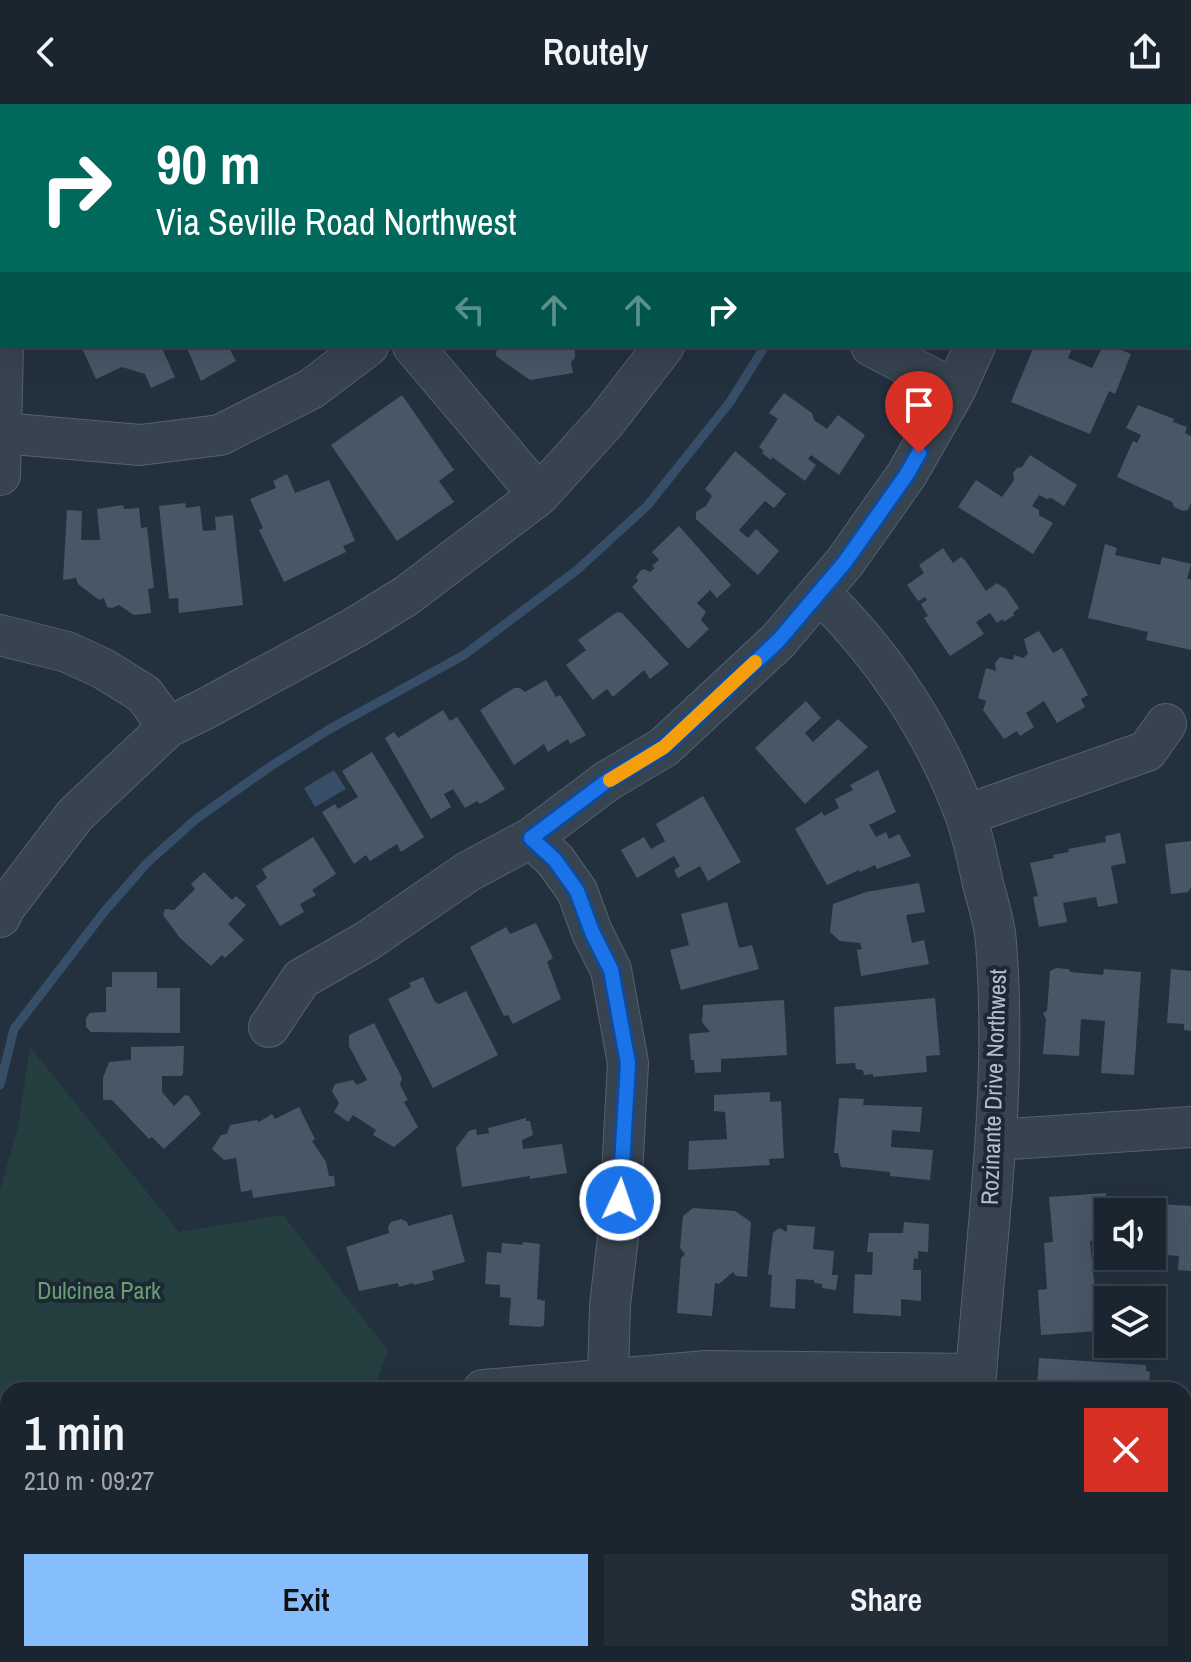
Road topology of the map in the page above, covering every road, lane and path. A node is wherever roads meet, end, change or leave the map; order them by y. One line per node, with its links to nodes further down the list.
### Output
1 (3, 348): 8 (street)
2 (365, 348): 8 (street)
3 (415, 348): 10 (street)
4 (662, 348): 10 (street)
5 (875, 348): 7 (street)
6 (974, 348): 7 (street)
7 (955, 390): 11 (street)
8 (2, 433): 9 (street)
9 (0, 475)
10 (539, 495): 14 (street)
11 (820, 593): 15 (street, Rozinante Drive Northwest); 16 (street)
12 (0, 635): 14 (street)
13 (1166, 724): 15 (street)
14 (168, 727): 17 (street)
15 (966, 815): 20 (street, Rozinante Drive Northwest)
16 (531, 838): 18 (street); 21 (street)
17 (0, 917)
18 (269, 1027)
19 (1191, 1127): 20 (street)
20 (996, 1140): 23 (street, Rozinante Drive Northwest)
21 (608, 1378): 22 (street); 23 (street)
22 (566, 1382)
23 (975, 1382)

